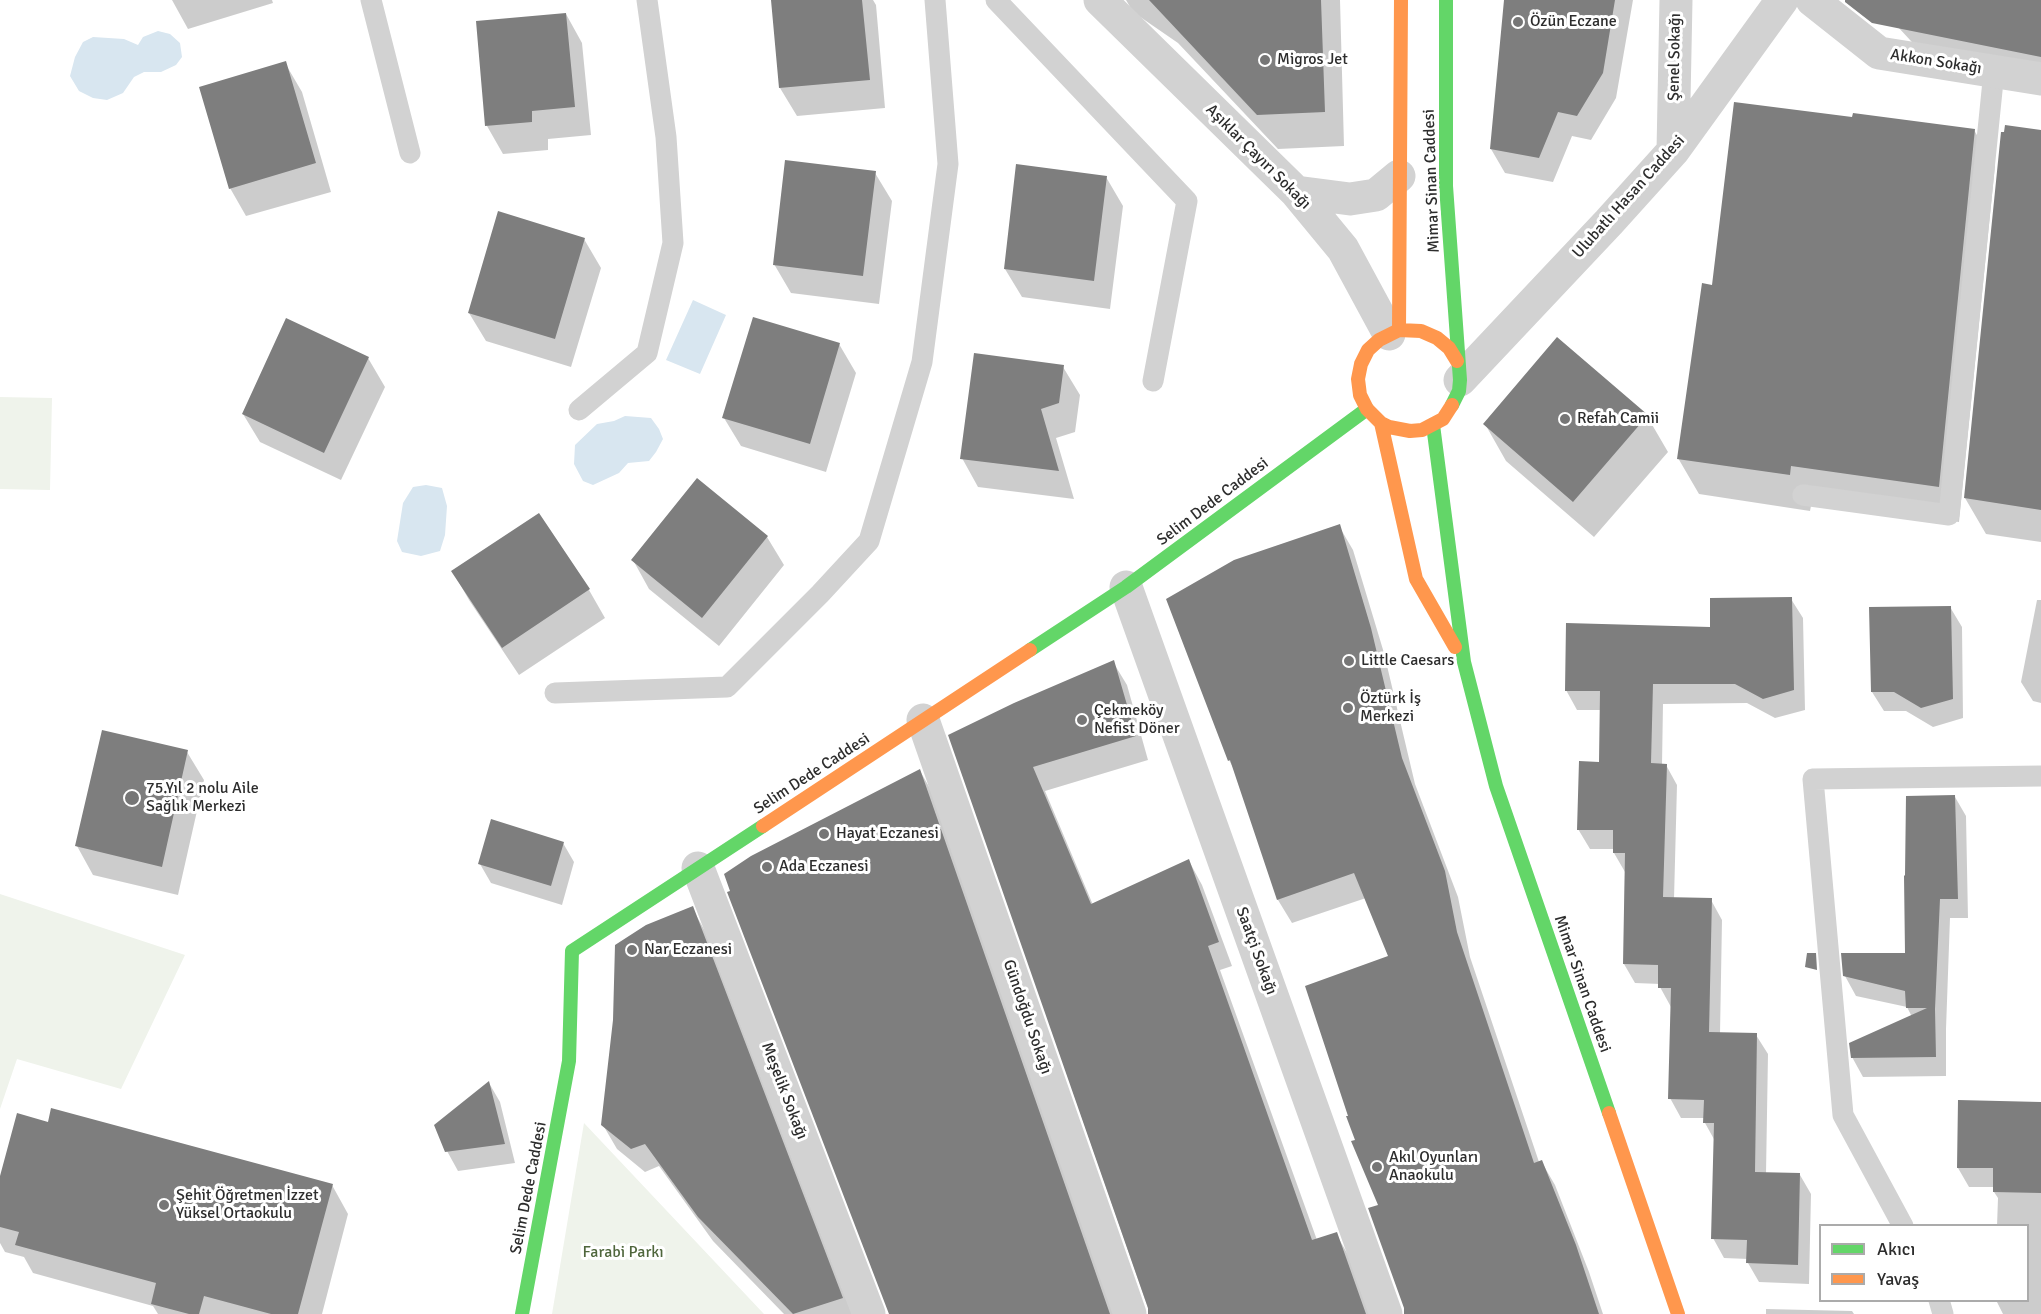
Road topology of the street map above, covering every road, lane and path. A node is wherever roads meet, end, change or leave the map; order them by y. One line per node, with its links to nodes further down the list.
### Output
1 (371, 0): 14 (lane)
2 (647, 0): 21 (lane)
3 (935, 0): 27 (lane)
4 (996, 0): 19 (lane)
5 (1101, 0): 16 (street, Aşıklar Çayırı Sokağı)
6 (1401, 0): 15 (main road, Mimar Sinan Caddesi)
7 (1446, 0): 18 (main road, Mimar Sinan Caddesi)
8 (1676, 0): 13 (street, Şenel Sokağı)
9 (1782, 0): 13 (street, Ulubatlı Hasan Caddesi)
10 (1812, 0): 11 (street, Akkon Sokağı)
11 (1994, 71): 12 (street, Akkon Sokağı); 24 (lane)
12 (2041, 79)
13 (1673, 151): 18 (street, Ulubatlı Hasan Caddesi)
14 (410, 153)
15 (1399, 176): 16 (street); 17 (main road, Mimar Sinan Caddesi)
16 (1296, 192): 17 (street, Aşıklar Çayırı Sokağı)
17 (1394, 332): 18 (main road); 20 (main road)
18 (1459, 371): 23 (main road, Mimar Sinan Caddesi)
19 (1153, 381)
20 (1367, 409): 22 (main road); 25 (main road, Selim Dede Caddesi)
21 (579, 410)
22 (1381, 423): 23 (main road); 26 (main road, Mimar Sinan Caddesi)
23 (1433, 425): 26 (main road, Mimar Sinan Caddesi)
24 (1803, 495)
25 (1126, 588): 28 (main road, Selim Dede Caddesi); 35 (street, Saatçi Sokağı)
26 (1464, 662): 36 (main road, Mimar Sinan Caddesi)
27 (555, 693)
28 (923, 720): 30 (main road, Selim Dede Caddesi); 34 (street, Gündoğdu Sokağı)
29 (2041, 776): 31 (lane)
30 (698, 868): 32 (main road, Selim Dede Caddesi); 33 (street, Meşelik Sokağı)
31 (1902, 1224)
32 (522, 1314)
33 (869, 1314)
34 (1130, 1314)
35 (1386, 1314)
36 (1678, 1314)

